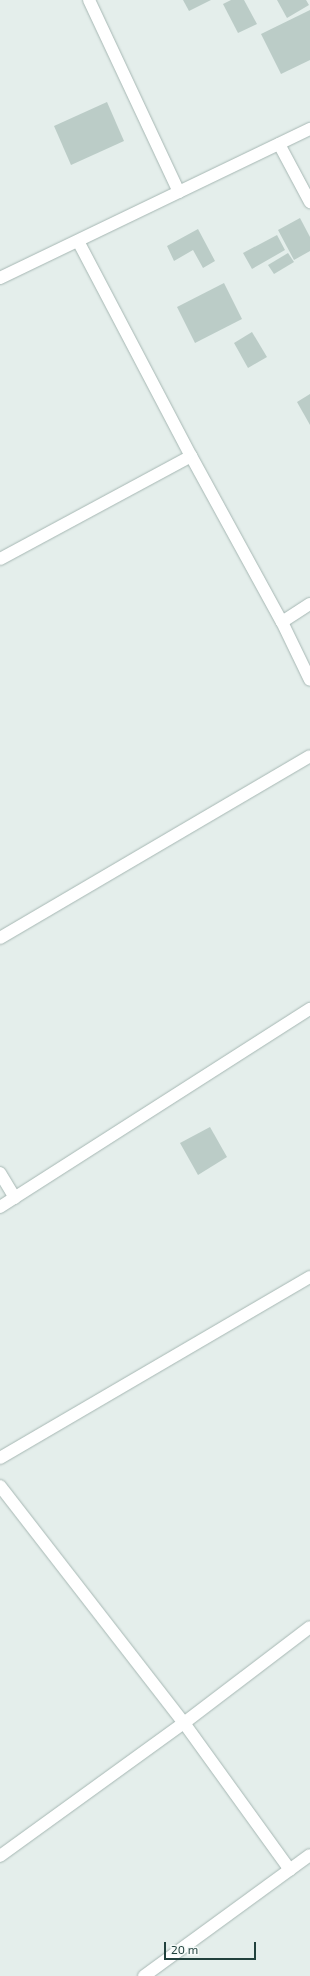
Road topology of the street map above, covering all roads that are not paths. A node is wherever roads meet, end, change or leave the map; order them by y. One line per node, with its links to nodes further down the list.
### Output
1 (89, 0): 4 (street)
2 (310, 129): 3 (street)
3 (279, 144): 4 (street); 5 (street)
4 (179, 192): 6 (street)
5 (310, 202)
6 (78, 241): 7 (street); 8 (street)
7 (0, 278)
8 (191, 456): 9 (street); 11 (street)
9 (0, 559)
10 (310, 604): 11 (street)
11 (282, 622): 12 (street)
12 (310, 680)
13 (310, 756): 14 (street)
14 (0, 938)
15 (310, 1009): 17 (street)
16 (0, 1173): 17 (street)
17 (15, 1198): 18 (street)
18 (0, 1207)
19 (310, 1277): 20 (street)
20 (0, 1458)
21 (0, 1486): 23 (street)
22 (310, 1627): 23 (street)
23 (184, 1723): 25 (street); 26 (street)
24 (310, 1855): 26 (street)
25 (0, 1856)
26 (290, 1870): 27 (street)
27 (144, 1976)

